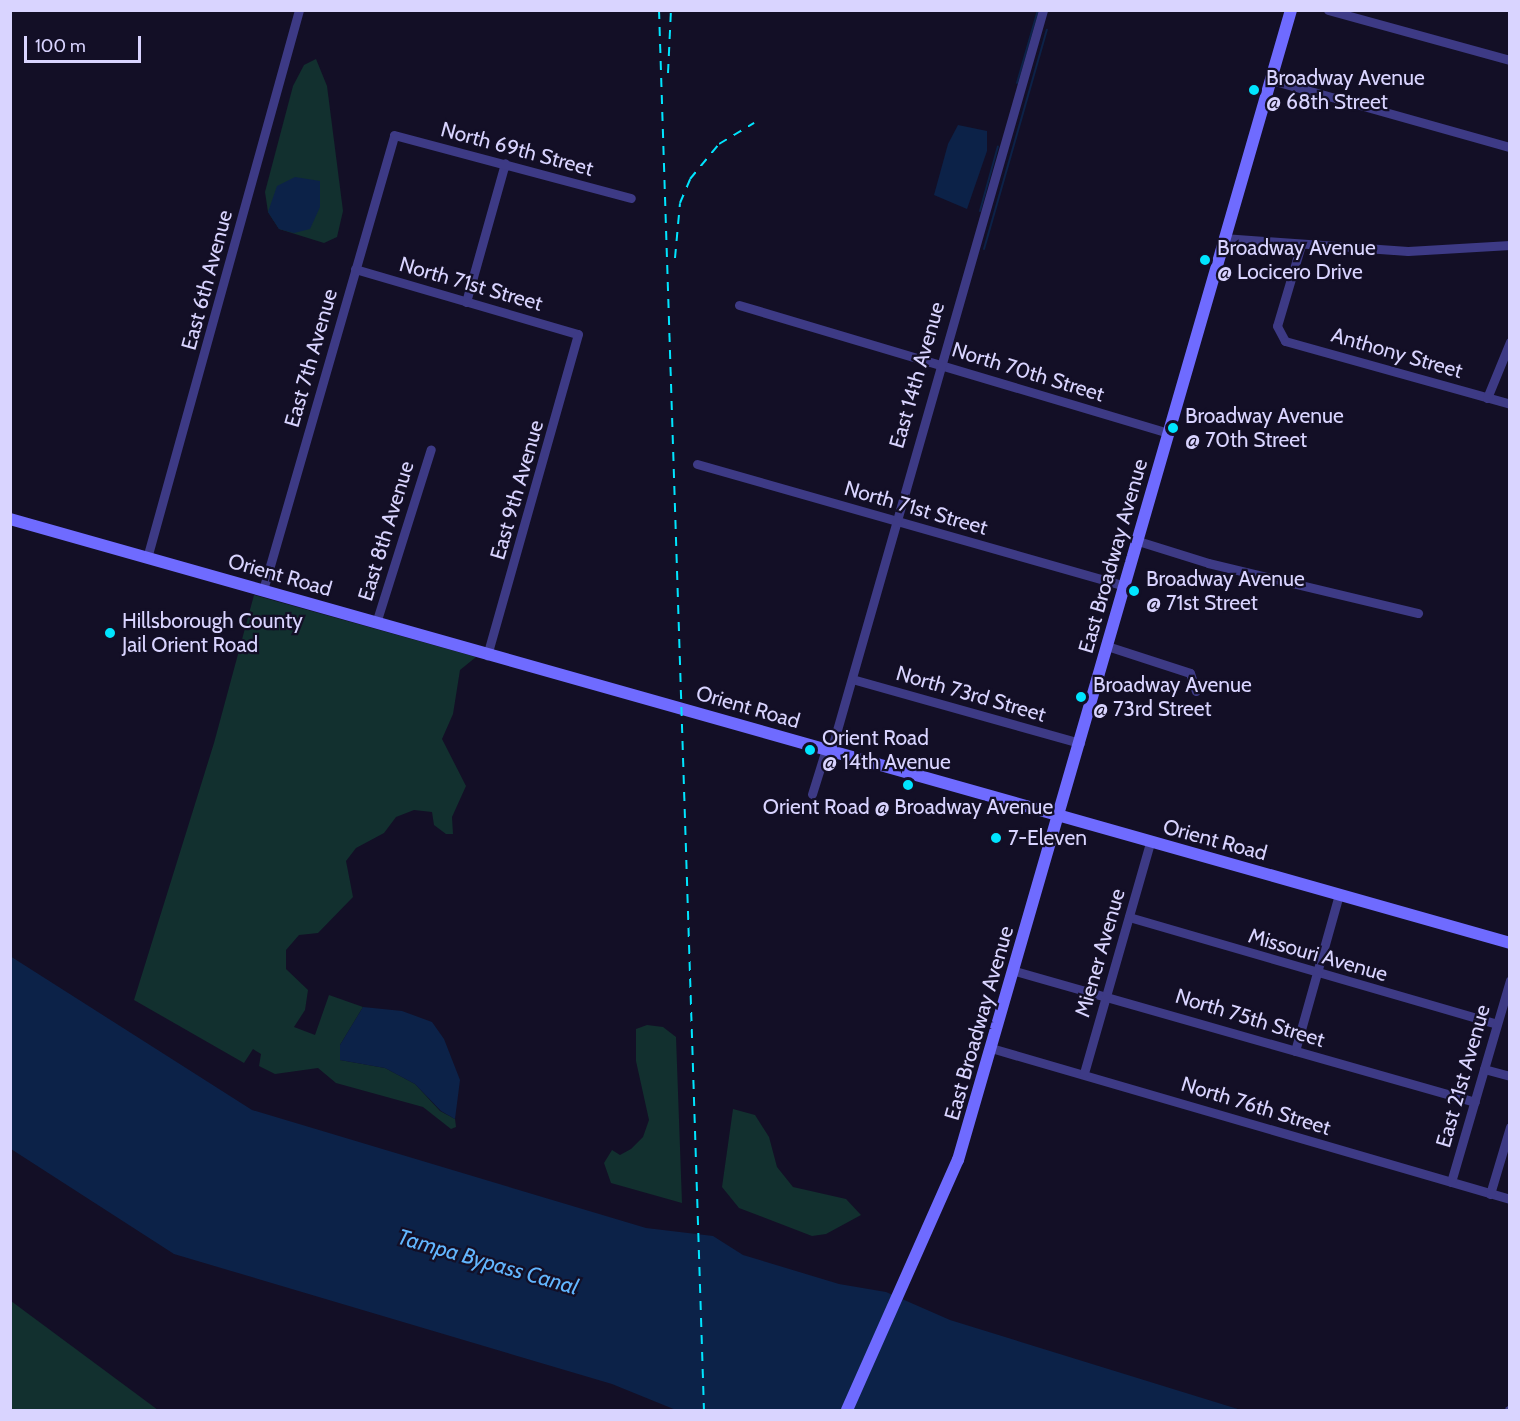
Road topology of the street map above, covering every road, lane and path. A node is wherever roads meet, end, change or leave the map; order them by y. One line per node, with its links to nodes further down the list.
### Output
1 (299, 10): 28 (street, East 6th Avenue)
2 (1043, 10): 19 (street, East 14th Avenue)
3 (1291, 10): 6 (street, East Broadway Avenue)
4 (1328, 10): 5 (street)
5 (1509, 60)
6 (1271, 80): 8 (street); 11 (street, East Broadway Avenue)
7 (394, 135): 9 (street, North 69th Street); 14 (street, East 7th Avenue)
8 (1509, 147)
9 (505, 163): 10 (street, North 69th Street); 15 (street)
10 (631, 198)
11 (1222, 238): 12 (street); 22 (street, East Broadway Avenue)
12 (1300, 245): 13 (street); 20 (street, Anthony Street)
13 (1509, 245)
14 (355, 268): 15 (street, North 71st Street); 30 (street, East 7th Avenue)
15 (466, 302): 17 (street, North 71st Street)
16 (739, 305): 19 (street, North 70th Street)
17 (578, 334): 34 (street, East 9th Avenue)
18 (1509, 342): 20 (street)
19 (939, 364): 22 (street, North 70th Street); 26 (street, East 14th Avenue)
20 (1487, 398): 21 (street, Anthony Street)
21 (1509, 404)
22 (1169, 433): 27 (street, East Broadway Avenue)
23 (431, 449): 32 (street, East 8th Avenue)
24 (697, 464): 26 (street, North 71st Street)
25 (10, 519): 28 (street, Orient Road)
26 (894, 520): 29 (street, North 71st Street); 35 (street, East 14th Avenue)
27 (1138, 541): 29 (street, East Broadway Avenue); 31 (street)
28 (147, 558): 30 (street, Orient Road)
29 (1124, 586): 33 (street, East Broadway Avenue)
30 (263, 590): 32 (street, Orient Road)
31 (1418, 613)
32 (376, 623): 34 (street, Orient Road)
33 (1107, 646): 36 (street); 37 (street, East Broadway Avenue)
34 (487, 655): 38 (street, Orient Road)
35 (852, 679): 37 (street, North 73rd Street); 38 (street, East 14th Avenue)
36 (1196, 691)
37 (1080, 743): 40 (street, East Broadway Avenue)
38 (828, 750): 39 (street, East 14th Avenue); 40 (street, Orient Road)
39 (812, 794)
40 (1059, 817): 41 (street, Orient Road); 45 (street, East Broadway Avenue)
41 (1150, 843): 42 (street, Orient Road); 43 (street, Miener Avenue)
42 (1339, 894): 44 (street, Orient Road); 46 (street)
43 (1129, 917): 46 (street, Missouri Avenue); 48 (street, Miener Avenue)
44 (1509, 943)
45 (1015, 971): 48 (street, North 75th Street); 50 (street, East Broadway Avenue)
46 (1316, 974): 49 (street, Missouri Avenue); 51 (street)
47 (1509, 980): 49 (street, East 21st Avenue)
48 (1107, 995): 51 (street, North 75th Street); 53 (street, Miener Avenue)
49 (1497, 1024): 52 (street, East 21st Avenue)
50 (991, 1048): 53 (street, North 76th Street); 60 (street, East Broadway Avenue)
51 (1294, 1050): 55 (street, North 75th Street)
52 (1485, 1069): 54 (street); 55 (street, East 21st Avenue)
53 (1084, 1073): 57 (street, North 76th Street)
54 (1509, 1076)
55 (1475, 1102): 57 (street, East 21st Avenue)
56 (1509, 1127): 58 (street)
57 (1451, 1182): 58 (street, North 76th Street)
58 (1490, 1194): 59 (street, North 76th Street)
59 (1509, 1199)
60 (848, 1410)

